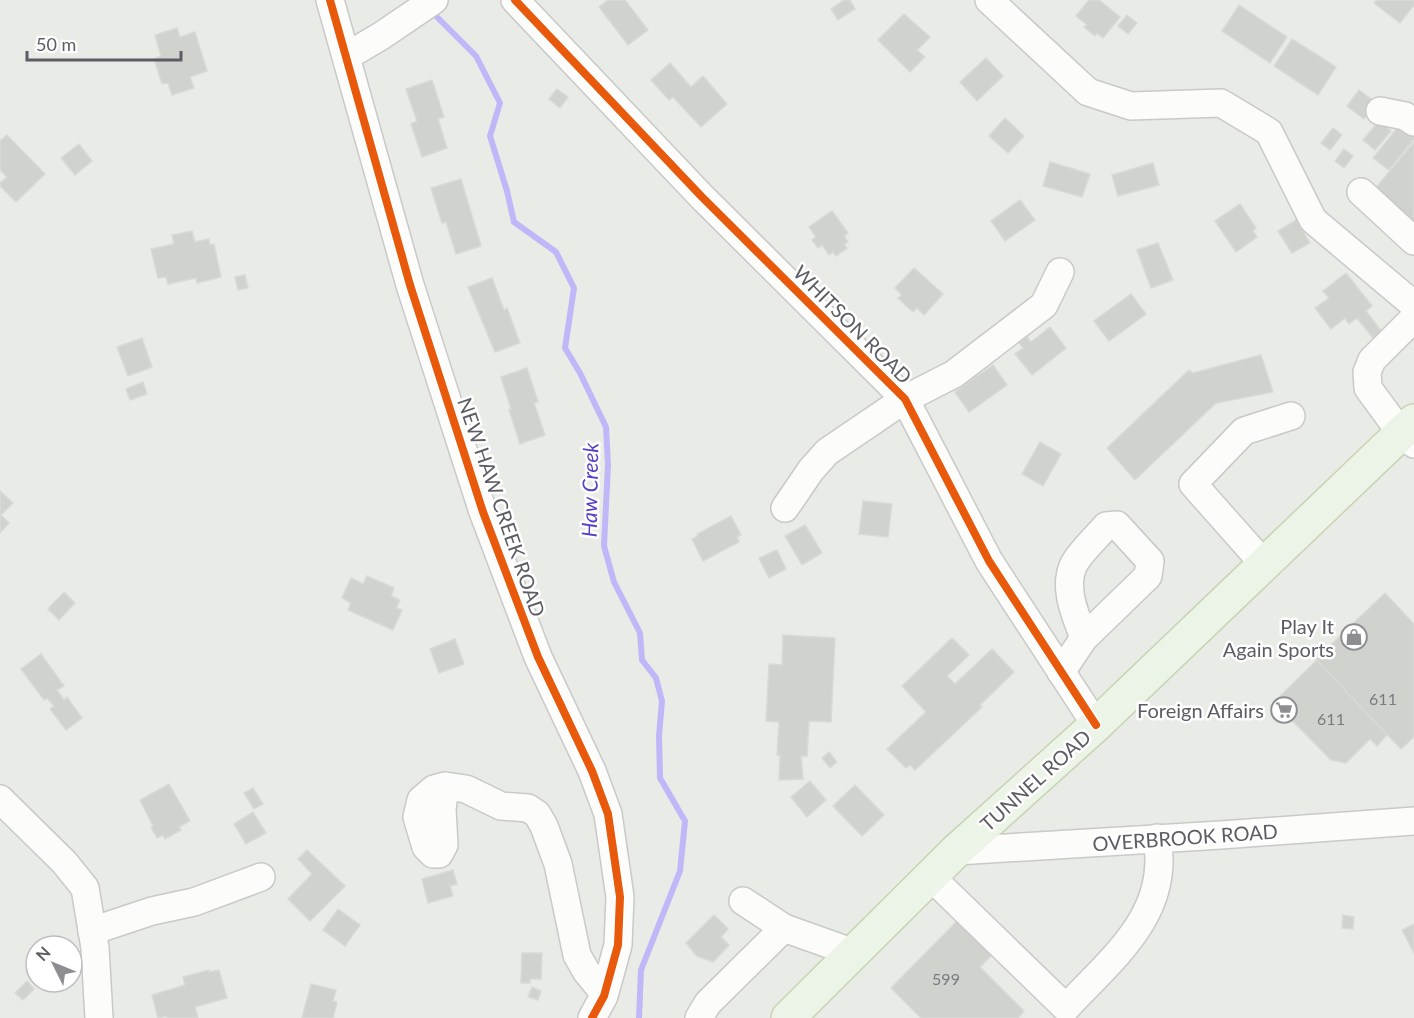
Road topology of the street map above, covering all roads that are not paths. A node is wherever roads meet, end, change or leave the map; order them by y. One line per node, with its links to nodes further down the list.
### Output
1 (330, 0): 5 (street, NEW HAW CREEK ROAD)
2 (434, 0): 5 (street)
3 (515, 0): 13 (street, WHITSON ROAD)
4 (989, 0): 11 (street)
5 (346, 56): 32 (street, NEW HAW CREEK ROAD)
6 (1380, 111): 7 (street)
7 (1414, 122)
8 (1361, 192): 9 (street)
9 (1414, 241)
10 (1060, 272): 13 (street)
11 (1414, 304)
12 (1414, 318): 15 (street)
13 (905, 399): 16 (street); 19 (street, WHITSON ROAD)
14 (1291, 416): 17 (street)
15 (1410, 433): 17 (main road, TUNNEL ROAD)
16 (785, 508)
17 (1263, 563): 20 (main road, TUNNEL ROAD)
18 (1084, 638): 19 (street)
19 (1061, 672): 20 (street, WHITSON ROAD)
20 (1096, 725): 25 (main road, TUNNEL ROAD)
21 (445, 786): 32 (street)
22 (0, 799): 30 (street)
23 (1414, 821): 24 (street, OVERBROOK ROAD)
24 (1157, 838): 25 (street, OVERBROOK ROAD); 33 (street)
25 (956, 851): 26 (main road, TUNNEL ROAD)
26 (930, 876): 31 (main road, TUNNEL ROAD); 33 (street)
27 (261, 877): 30 (street)
28 (743, 901): 29 (street)
29 (784, 928): 31 (street); 36 (street)
30 (92, 931): 34 (street)
31 (854, 953): 37 (main road, TUNNEL ROAD)
32 (604, 993): 35 (street, NEW HAW CREEK ROAD)
33 (1061, 1013)
34 (99, 1018)
35 (592, 1018)
36 (699, 1018)
37 (788, 1018)

